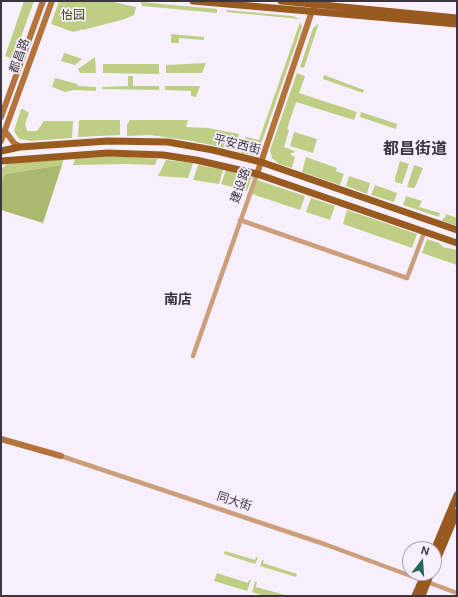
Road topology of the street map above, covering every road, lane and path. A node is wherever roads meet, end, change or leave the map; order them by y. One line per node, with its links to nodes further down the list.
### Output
1 (43, 1): 9 (main road, 都昌路)
2 (52, 1): 10 (main road, 都昌路)
3 (193, 1): 6 (main road)
4 (281, 1): 5 (main road)
5 (317, 3): 6 (main road, 建设路); 7 (main road)
6 (312, 11): 8 (main road); 15 (main road, 建设路)
7 (457, 18)
8 (457, 24)
9 (1, 117)
10 (5, 131): 11 (main road, 都昌路); 12 (main road)
11 (1, 141)
12 (20, 147): 13 (main road, 平安西街); 15 (main road, 平安西街)
13 (1, 151)
14 (1, 161): 16 (main road, 平安西街)
15 (260, 162): 16 (main road, 建设路); 18 (main road, 平安西街)
16 (257, 174): 17 (street, 建设路); 19 (main road, 平安西街)
17 (240, 220): 19 (street); 21 (street, 建设路)
18 (457, 230)
19 (424, 233): 20 (main road, 平安西街)
20 (457, 243)
21 (193, 356)
22 (1, 439): 23 (main road, 同大街)
23 (61, 456): 28 (street, 同大街)
24 (457, 495): 26 (main road)
25 (457, 512): 27 (main road)
26 (438, 541)
27 (442, 547)
28 (402, 573)
29 (424, 581): 30 (street, 同大街); 31 (main road); 32 (main road)
30 (457, 593)
31 (415, 596)
32 (422, 596)

